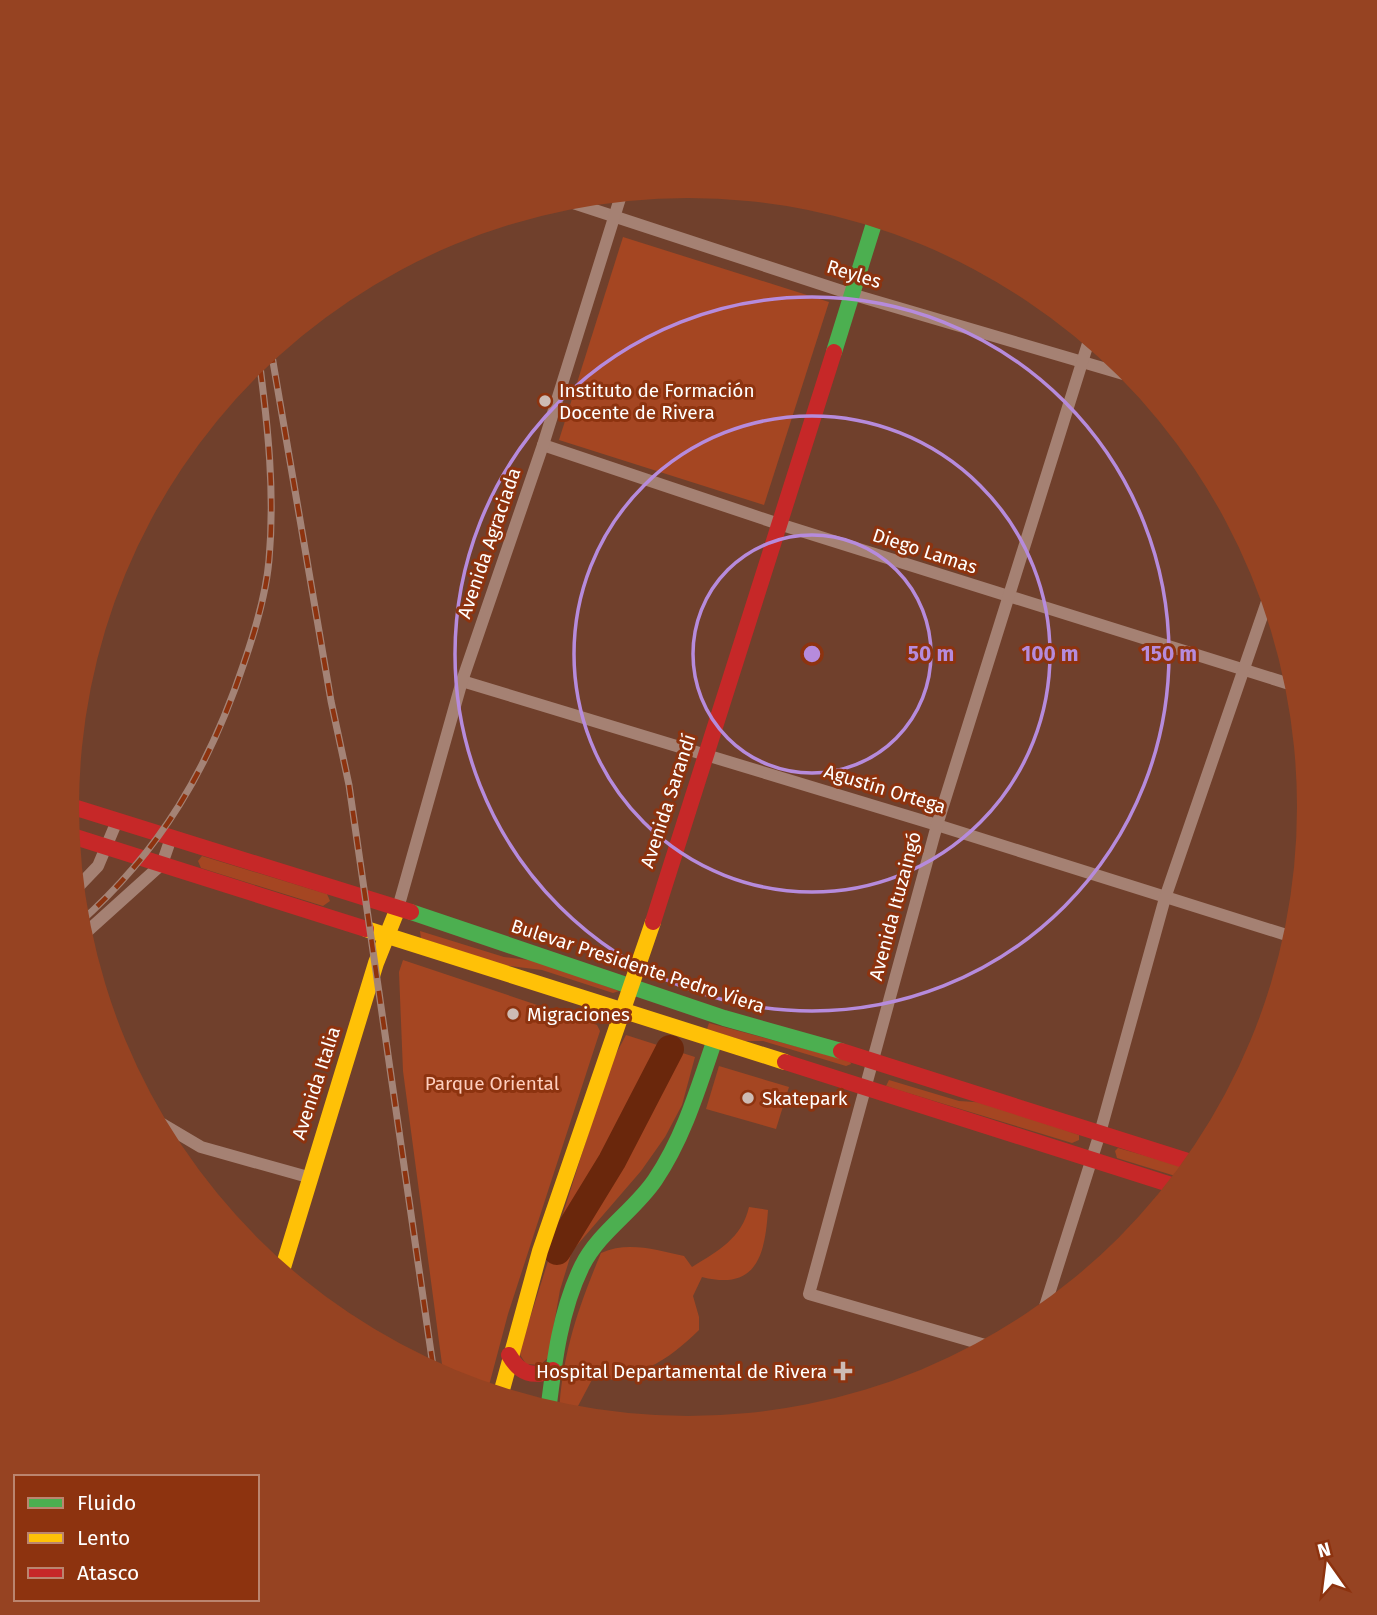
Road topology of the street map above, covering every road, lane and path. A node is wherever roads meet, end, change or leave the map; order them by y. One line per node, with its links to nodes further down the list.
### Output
1 (619, 202): 3 (street, Avenida Agraciada)
2 (585, 207): 3 (street, Reyles)
3 (614, 216): 5 (street, Reyles); 9 (street, Avenida Agraciada)
4 (873, 227): 5 (street, Avenida Sarandí)
5 (851, 294): 7 (street, Reyles); 10 (street, Avenida Sarandí)
6 (1087, 346): 7 (street, Avenida Ituzaingó)
7 (1082, 360): 8 (street, Reyles); 11 (street, Avenida Ituzaingó)
8 (1114, 371)
9 (543, 445): 10 (street, Diego Lamas); 14 (street, Avenida Agraciada)
10 (779, 524): 11 (street, Diego Lamas); 16 (street, Avenida Sarandí)
11 (1009, 598): 13 (street, Diego Lamas); 19 (street, Avenida Ituzaingó)
12 (1265, 609): 13 (street)
13 (1245, 671): 15 (street, Diego Lamas); 25 (street)
14 (463, 681): 16 (street, Agustín Ortega); 26 (street, Avenida Agraciada)
15 (1285, 683)
16 (705, 754): 19 (street, Agustín Ortega); 30 (street, Avenida Sarandí)
17 (79, 809): 18 (street, Bulevar Presidente Pedro Viera)
18 (117, 821): 20 (street, Bulevar Presidente Pedro Viera); 22 (street)
19 (937, 825): 25 (street, Agustín Ortega); 33 (street, Avenida Ituzaingó)
20 (171, 838): 23 (street); 26 (street, Bulevar Presidente Pedro Viera)
21 (80, 839): 22 (street)
22 (108, 848): 23 (street); 24 (street)
23 (162, 864): 27 (street); 29 (street)
24 (83, 881)
25 (1165, 898): 28 (street, Agustín Ortega); 36 (street)
26 (398, 908): 29 (street, Avenida Italia); 30 (street, Bulevar Presidente Pedro Viera)
27 (91, 928)
28 (1285, 935)
29 (386, 938): 31 (street); 39 (street, Avenida Italia)
30 (632, 986): 31 (street, Avenida Sarandí); 33 (street, Bulevar Presidente Pedro Viera)
31 (624, 1012): 32 (street); 44 (street, Avenida Sarandí)
32 (713, 1042): 34 (street); 45 (street)
33 (872, 1060): 34 (street, Avenida Ituzaingó); 36 (street, Bulevar Presidente Pedro Viera)
34 (868, 1087): 37 (street); 43 (street, Avenida Ituzaingó)
35 (171, 1129): 39 (street)
36 (1100, 1133): 37 (street); 38 (street, Bulevar Presidente Pedro Viera)
37 (1093, 1159): 40 (street); 42 (street)
38 (1185, 1160)
39 (308, 1177): 41 (street, Avenida Italia)
40 (1169, 1183)
41 (284, 1264)
42 (1047, 1300)
43 (979, 1343)
44 (509, 1355): 45 (street); 46 (street, Avenida Sarandí)
45 (553, 1370): 47 (street)
46 (502, 1388)
47 (549, 1401)

